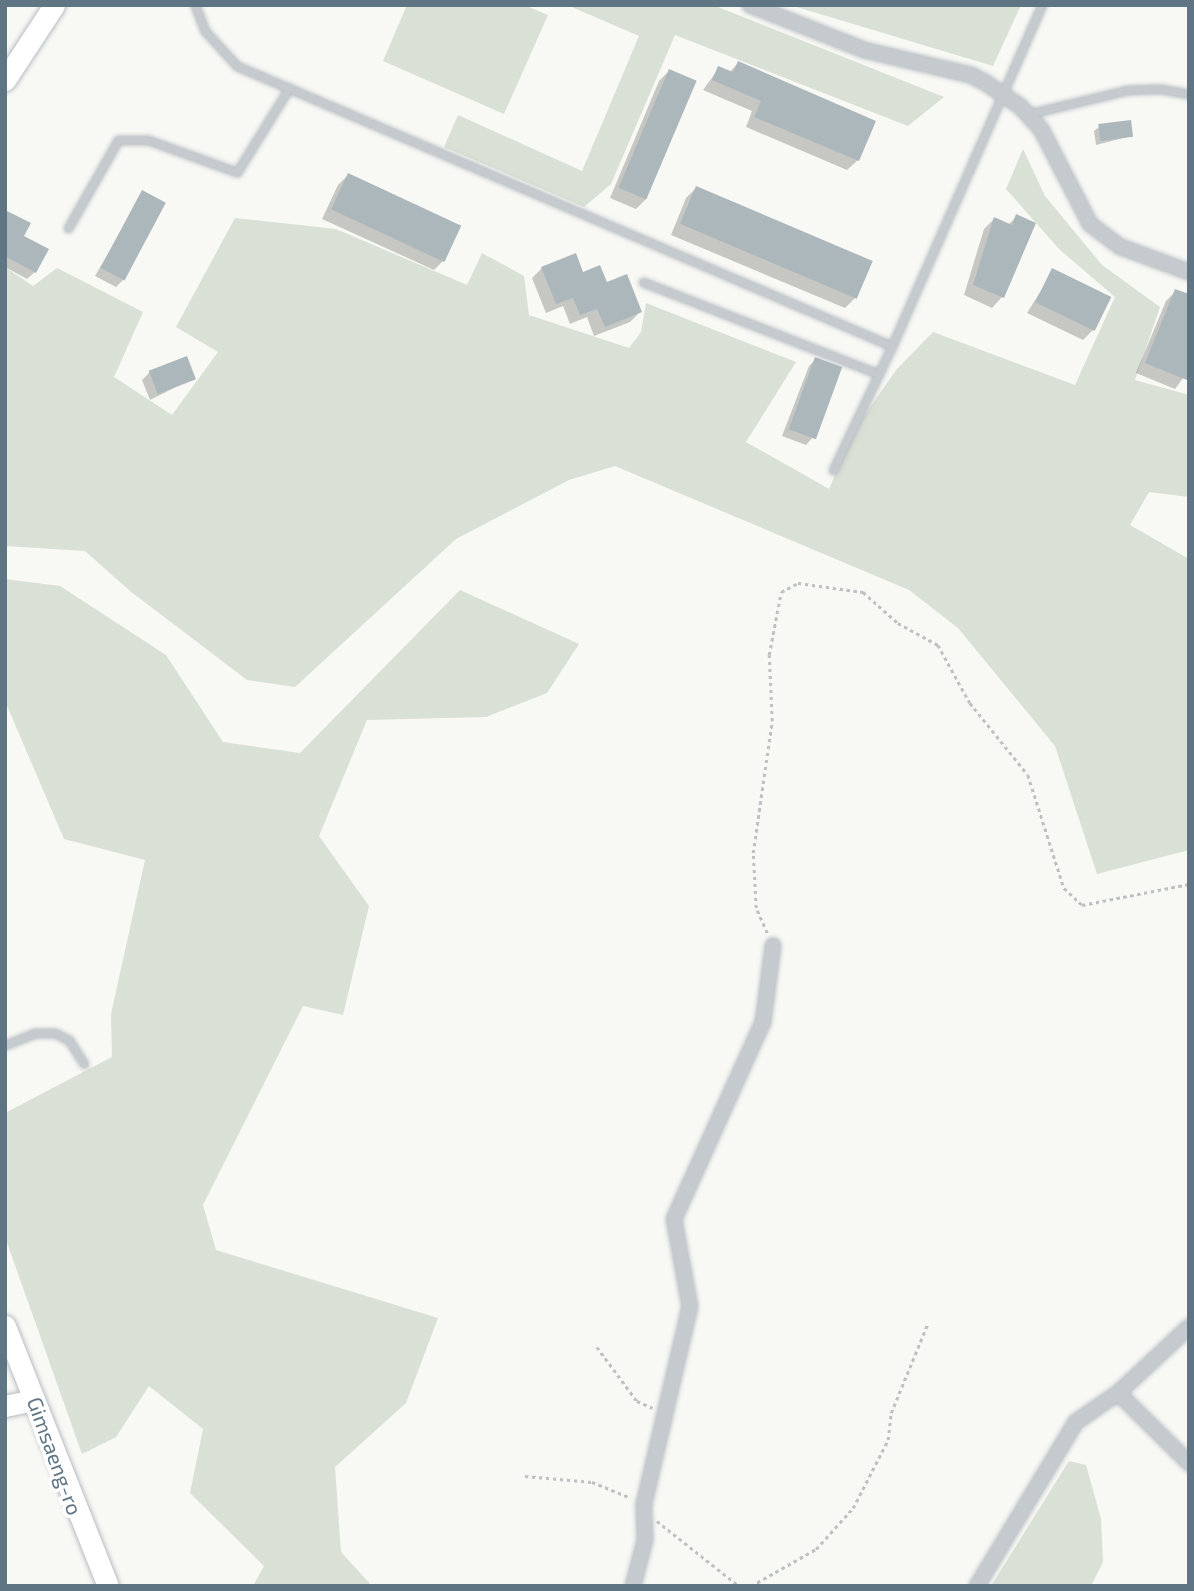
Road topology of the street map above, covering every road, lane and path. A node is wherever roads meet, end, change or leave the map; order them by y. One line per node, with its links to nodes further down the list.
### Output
1 (54, 5): 5 (street)
2 (195, 5): 6 (lane)
3 (750, 5): 8 (street)
4 (1042, 5): 8 (lane)
5 (5, 80)
6 (289, 88): 10 (lane); 13 (lane)
7 (1189, 94): 9 (lane)
8 (1003, 95): 9 (street); 13 (lane)
9 (1027, 114): 11 (street)
10 (68, 228)
11 (1189, 272)
12 (643, 282): 14 (lane)
13 (892, 346): 14 (lane)
14 (879, 374): 15 (lane)
15 (833, 470)
16 (1189, 884): 17 (path)
17 (773, 946): 27 (street)
18 (5, 1045): 19 (lane)
19 (84, 1064)
20 (928, 1323): 34 (path)
21 (5, 1326): 25 (street, Gimsaeng-ro)
22 (1189, 1327): 24 (street)
23 (597, 1348): 27 (path)
24 (1118, 1393): 28 (street); 35 (street)
25 (34, 1400): 26 (street); 31 (street, Gimsaeng-ro)
26 (5, 1406)
27 (663, 1412): 30 (street)
28 (1189, 1463)
29 (526, 1476): 30 (path)
30 (645, 1508): 32 (street); 33 (path)
31 (107, 1586)
32 (634, 1586)
33 (739, 1586)
34 (751, 1586)
35 (977, 1586)

